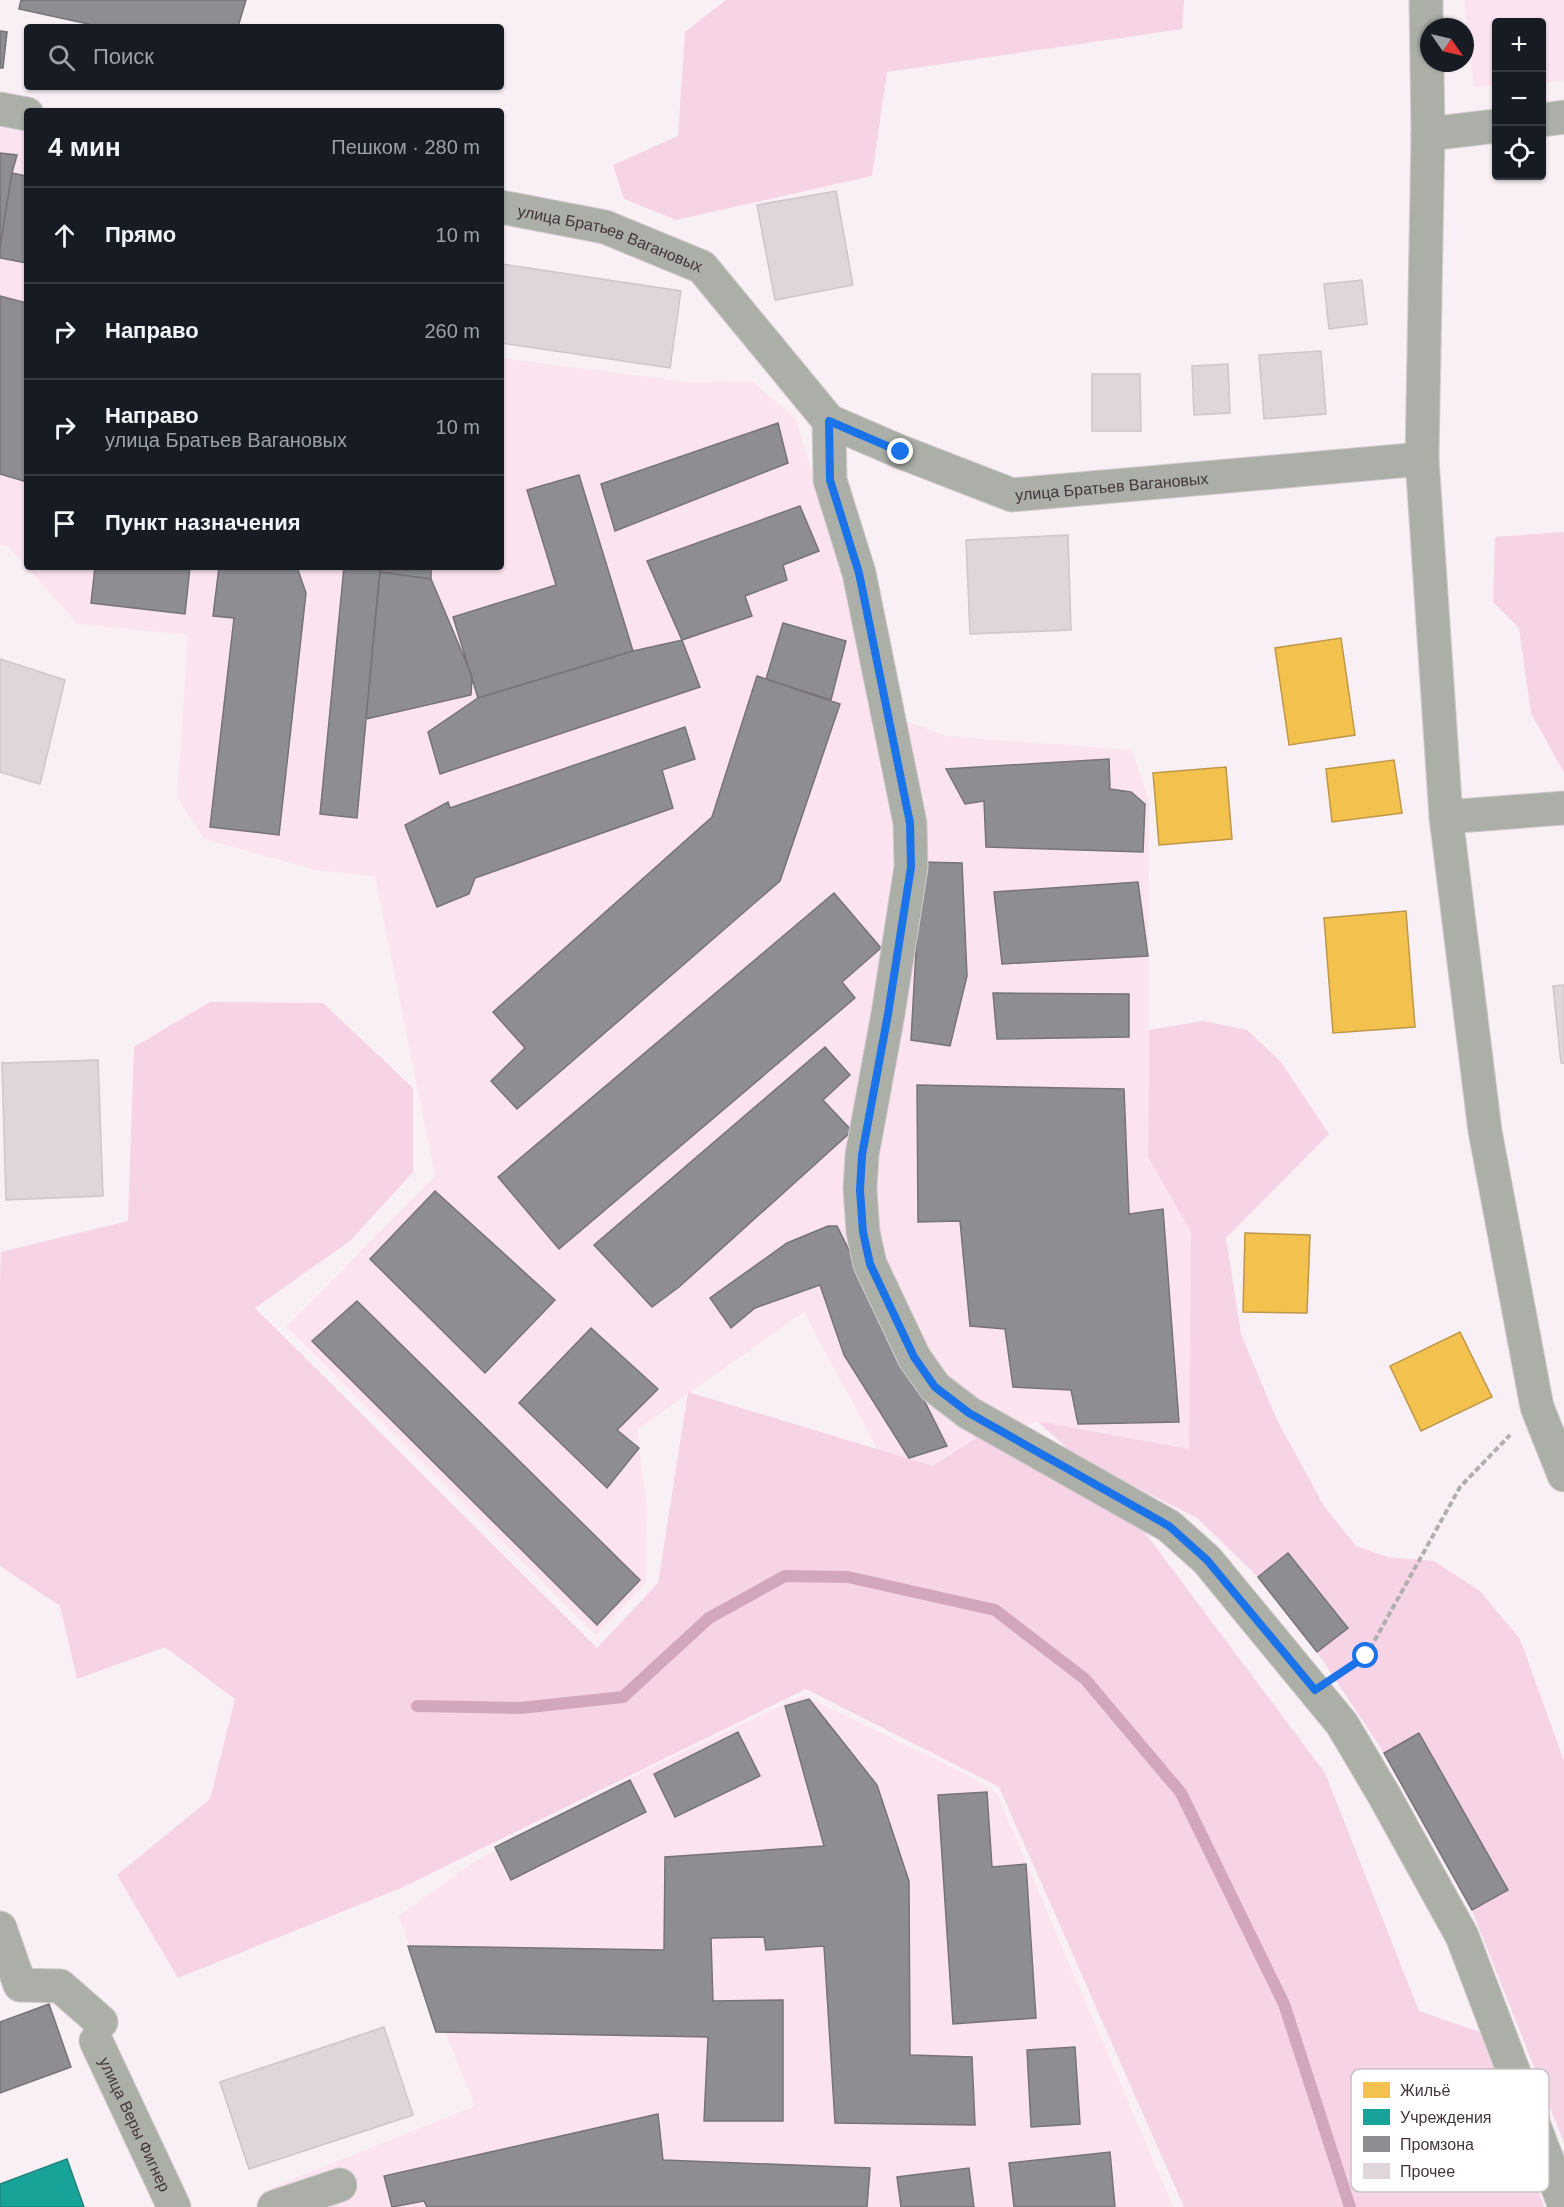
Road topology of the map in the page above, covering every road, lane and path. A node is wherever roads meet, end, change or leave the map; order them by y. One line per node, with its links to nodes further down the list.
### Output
1 (1426, 0): 7 (street)
2 (0, 109): 3 (street)
3 (24, 113)
4 (1564, 117): 5 (street)
5 (1546, 119)
6 (1492, 127): 7 (street)
7 (1428, 134): 10 (street)
8 (504, 208): 9 (street, улица Братьев Вагановых)
9 (829, 421): 10 (street, улица Братьев Вагановых); 15 (street)
10 (1422, 459): 12 (street)
11 (1564, 808): 12 (street)
12 (1446, 817): 13 (street)
13 (1537, 1407): 14 (street); 15 (path)
14 (1564, 1475)
15 (1315, 1690): 17 (street)
16 (0, 1928): 21 (street, улица Веры Фигнер)
17 (1513, 2069)
18 (1549, 2165): 20 (street)
19 (340, 2185): 22 (street)
20 (1564, 2204)
21 (174, 2207)
22 (274, 2207)

